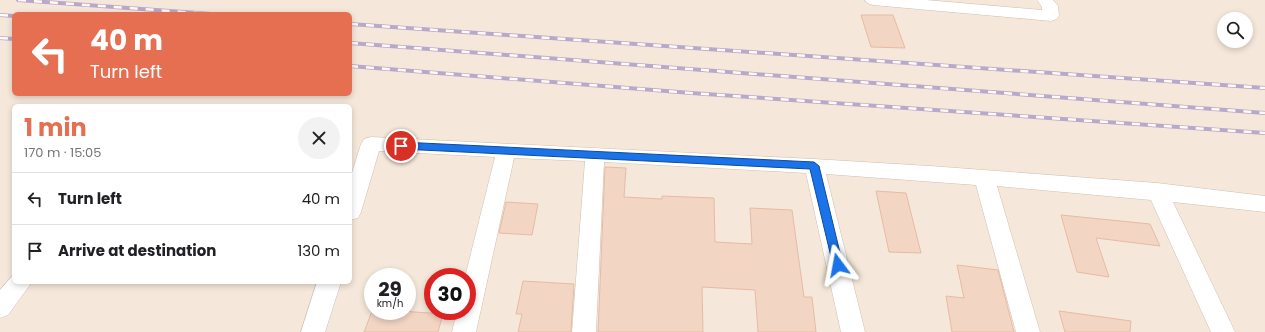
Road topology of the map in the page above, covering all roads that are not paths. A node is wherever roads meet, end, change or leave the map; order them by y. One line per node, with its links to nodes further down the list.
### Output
1 (873, 0): 2 (street)
2 (1045, 0)
3 (506, 151): 4 (street); 9 (street); 14 (street)
4 (595, 155): 5 (street); 15 (street)
5 (814, 166): 6 (street); 16 (street)
6 (984, 178): 7 (street); 17 (street)
7 (1157, 191): 8 (street); 18 (street)
8 (1265, 204)
9 (352, 206)
10 (18, 284): 12 (street)
11 (328, 284): 13 (street)
12 (0, 308)
13 (313, 332)
14 (464, 332)
15 (584, 332)
16 (853, 332)
17 (1028, 332)
18 (1223, 332)

